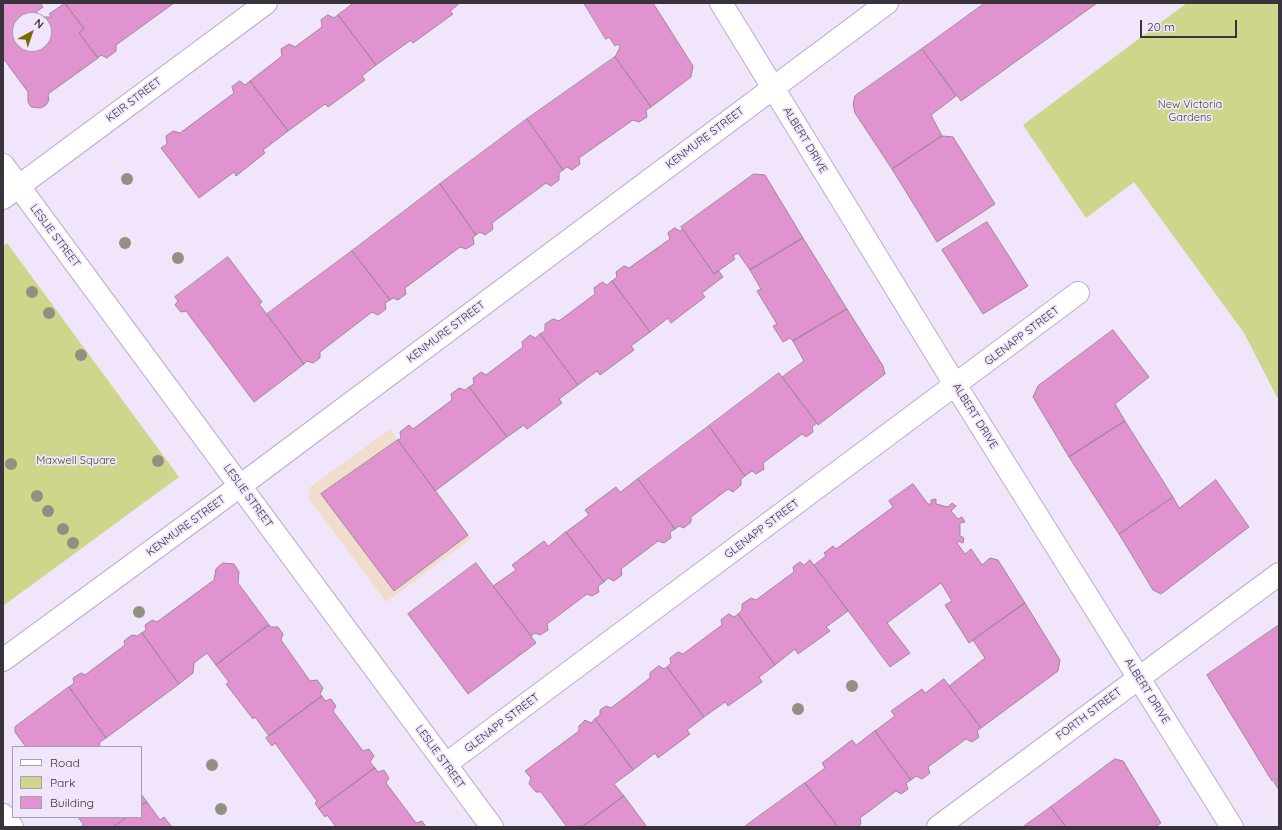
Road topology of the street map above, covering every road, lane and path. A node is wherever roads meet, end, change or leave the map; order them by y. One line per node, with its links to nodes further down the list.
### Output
1 (266, 3): 6 (street, KEIR STREET)
2 (721, 3): 4 (street, ALBERT DRIVE)
3 (887, 3): 4 (street, KENMURE STREET)
4 (773, 87): 8 (street, ALBERT DRIVE); 9 (street, KENMURE STREET)
5 (3, 165): 6 (street, LESLIE STREET)
6 (11, 192): 9 (street, LESLIE STREET)
7 (1078, 293): 8 (street, GLENAPP STREET)
8 (956, 386): 12 (street, ALBERT DRIVE); 13 (street, GLENAPP STREET)
9 (240, 486): 11 (street, KENMURE STREET); 13 (street, LESLIE STREET)
10 (1279, 574): 12 (street, FORTH STREET)
11 (3, 660)
12 (1138, 677): 17 (street, FORTH STREET); 18 (street, ALBERT DRIVE)
13 (446, 764): 16 (street, LESLIE STREET)
14 (3, 815): 15 (street)
15 (12, 827)
16 (492, 827)
17 (938, 827)
18 (1232, 827)

